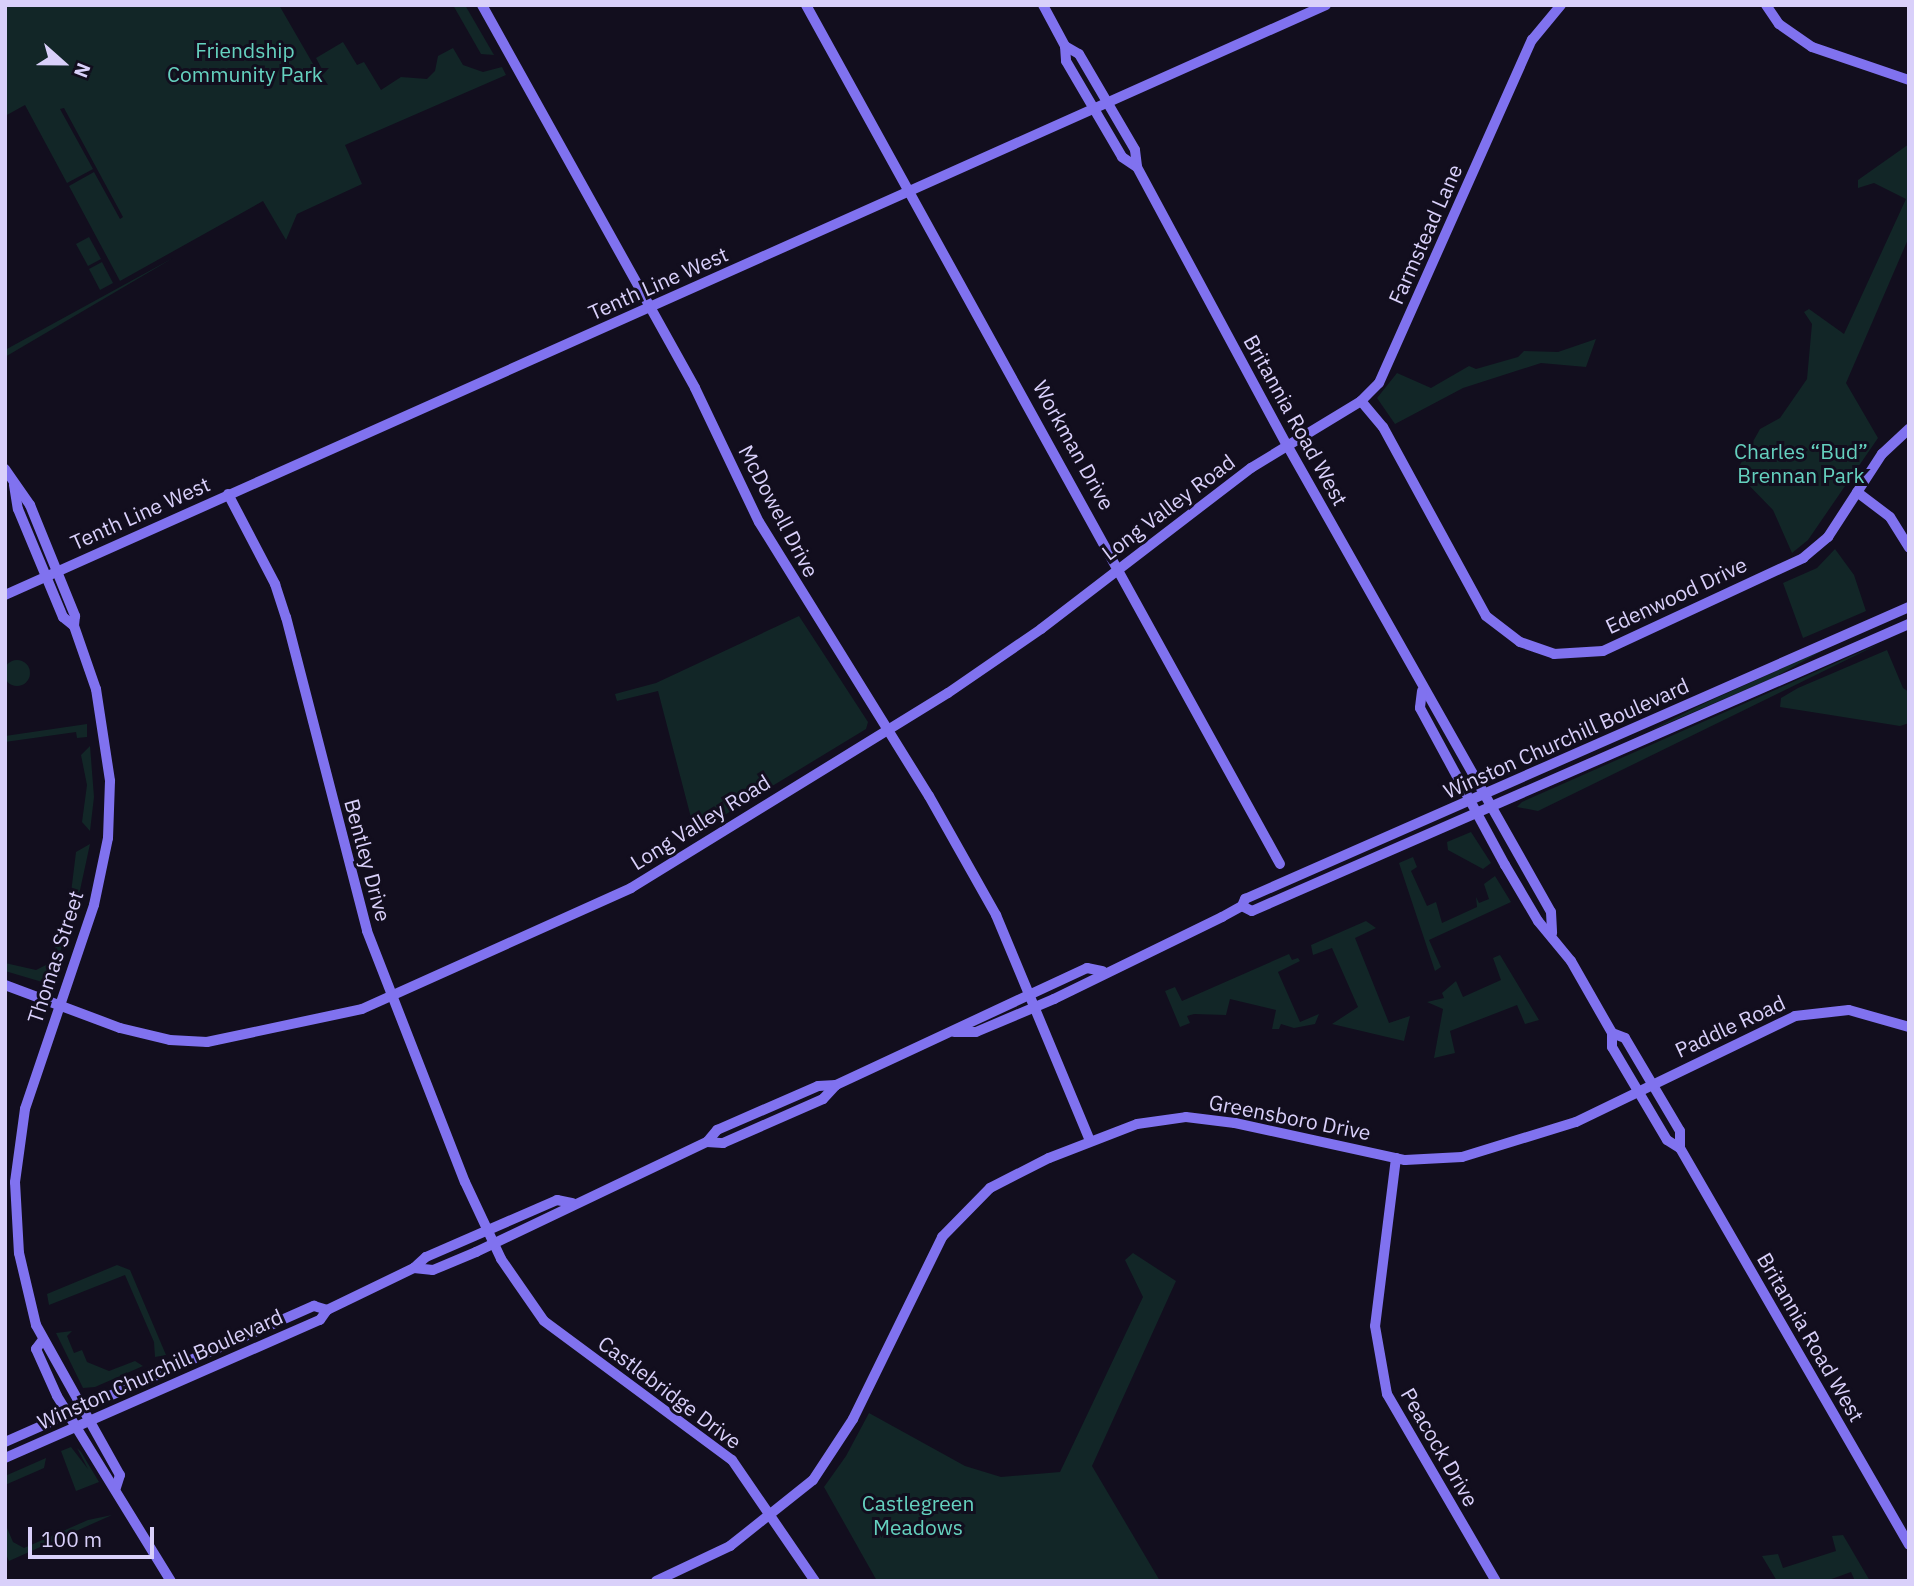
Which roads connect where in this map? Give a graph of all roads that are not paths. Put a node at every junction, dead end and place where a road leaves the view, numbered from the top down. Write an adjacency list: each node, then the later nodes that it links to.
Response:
1 (482, 5): 13 (street, McDowell Drive)
2 (806, 5): 12 (street, Workman Drive)
3 (1043, 5): 7 (street, Britannia Road West)
4 (1326, 5): 9 (street, Tenth Line West)
5 (1561, 5): 14 (street, Farmstead Lane)
6 (1766, 5): 8 (street)
7 (1065, 46): 9 (street, Britannia Road West); 10 (street, Britannia Road West)
8 (1909, 80)
9 (1109, 103): 10 (street, Tenth Line West); 11 (street, Britannia Road West)
10 (1094, 110): 11 (street, Britannia Road West); 12 (street, Tenth Line West)
11 (1137, 167): 16 (street, Britannia Road West)
12 (913, 193): 13 (street, Tenth Line West); 22 (street, Workman Drive)
13 (648, 309): 20 (street, Tenth Line West); 30 (street, McDowell Drive)
14 (1361, 401): 16 (street, Farmstead Lane); 19 (street, Edenwood Drive)
15 (1909, 429): 19 (street, Edenwood Drive)
16 (1287, 445): 22 (street, Long Valley Road); 29 (street, Britannia Road West)
17 (5, 469): 18 (street, Thomas Street)
18 (14, 485): 23 (street, Thomas Street); 24 (street, Thomas Street)
19 (1857, 492): 21 (street)
20 (228, 494): 23 (street, Tenth Line West); 41 (street, Bentley Drive)
21 (1909, 548)
22 (1119, 568): 30 (street, Long Valley Road); 35 (street, Workman Drive)
23 (57, 572): 24 (street, Tenth Line West); 28 (street, Thomas Street)
24 (47, 577): 25 (street, Tenth Line West); 28 (street, Thomas Street)
25 (5, 595)
26 (1909, 607): 31 (street, Winston Churchill Boulevard)
27 (1909, 624): 33 (street, Winston Churchill Boulevard)
28 (74, 626): 42 (street, Thomas Street)
29 (1422, 691): 31 (street, Britannia Road West); 32 (street, Britannia Road West)
30 (888, 729): 40 (street, McDowell Drive); 41 (street, Long Valley Road)
31 (1485, 795): 32 (street, Winston Churchill Boulevard); 33 (street, Britannia Road West)
32 (1470, 801): 34 (street, Britannia Road West); 36 (street, Winston Churchill Boulevard)
33 (1492, 808): 34 (street, Winston Churchill Boulevard); 37 (street, Britannia Road West)
34 (1477, 814): 36 (street, Winston Churchill Boulevard); 37 (street, Britannia Road West)
35 (1280, 864)
36 (1242, 906): 38 (street, Winston Churchill Boulevard)
37 (1552, 933): 46 (street, Britannia Road West)
38 (1102, 971): 40 (street, Winston Churchill Boulevard); 43 (street, Winston Churchill Boulevard)
39 (5, 985): 42 (street, Long Valley Road)
40 (1031, 993): 43 (street, McDowell Drive); 45 (street, Winston Churchill Boulevard)
41 (392, 996): 42 (street, Long Valley Road); 53 (street, Bentley Drive)
42 (60, 1005): 57 (street, Thomas Street)
43 (1036, 1006): 45 (street, Winston Churchill Boulevard); 49 (street, McDowell Drive)
44 (1909, 1027): 47 (street, Paddle Road)
45 (954, 1032): 52 (street, Winston Churchill Boulevard)
46 (1612, 1033): 47 (street, Britannia Road West); 48 (street, Britannia Road West)
47 (1651, 1084): 48 (street, Greensboro Drive); 50 (street, Britannia Road West)
48 (1638, 1091): 50 (street, Britannia Road West); 51 (street, Greensboro Drive)
49 (1090, 1141): 51 (street, Greensboro Drive); 65 (street, Greensboro Drive)
50 (1680, 1148): 66 (street, Britannia Road West)
51 (1396, 1158): 70 (street, Peacock Drive)
52 (573, 1203): 53 (street, Winston Churchill Boulevard); 54 (street, Winston Churchill Boulevard)
53 (487, 1230): 54 (street, Castlebridge Drive); 55 (street, Winston Churchill Boulevard)
54 (494, 1244): 55 (street, Winston Churchill Boulevard); 65 (street, Castlebridge Drive)
55 (414, 1268): 56 (street, Winston Churchill Boulevard)
56 (327, 1310): 58 (street, Winston Churchill Boulevard); 60 (street, Winston Churchill Boulevard)
57 (42, 1340): 58 (street, Thomas Street); 59 (street, Thomas Street)
58 (81, 1409): 59 (street, Winston Churchill Boulevard); 60 (street, Thomas Street)
59 (67, 1415): 61 (street, Thomas Street); 62 (street, Winston Churchill Boulevard)
60 (88, 1422): 61 (street, Winston Churchill Boulevard); 64 (street, Thomas Street)
61 (75, 1428): 63 (street, Winston Churchill Boulevard); 64 (street, Thomas Street)
62 (5, 1442)
63 (5, 1458)
64 (116, 1487): 67 (street, Thomas Street)
65 (772, 1515): 68 (street, Greensboro Drive); 69 (street, Castlebridge Drive)
66 (1909, 1545)
67 (171, 1581)
68 (656, 1581)
69 (815, 1581)
70 (1496, 1581)

